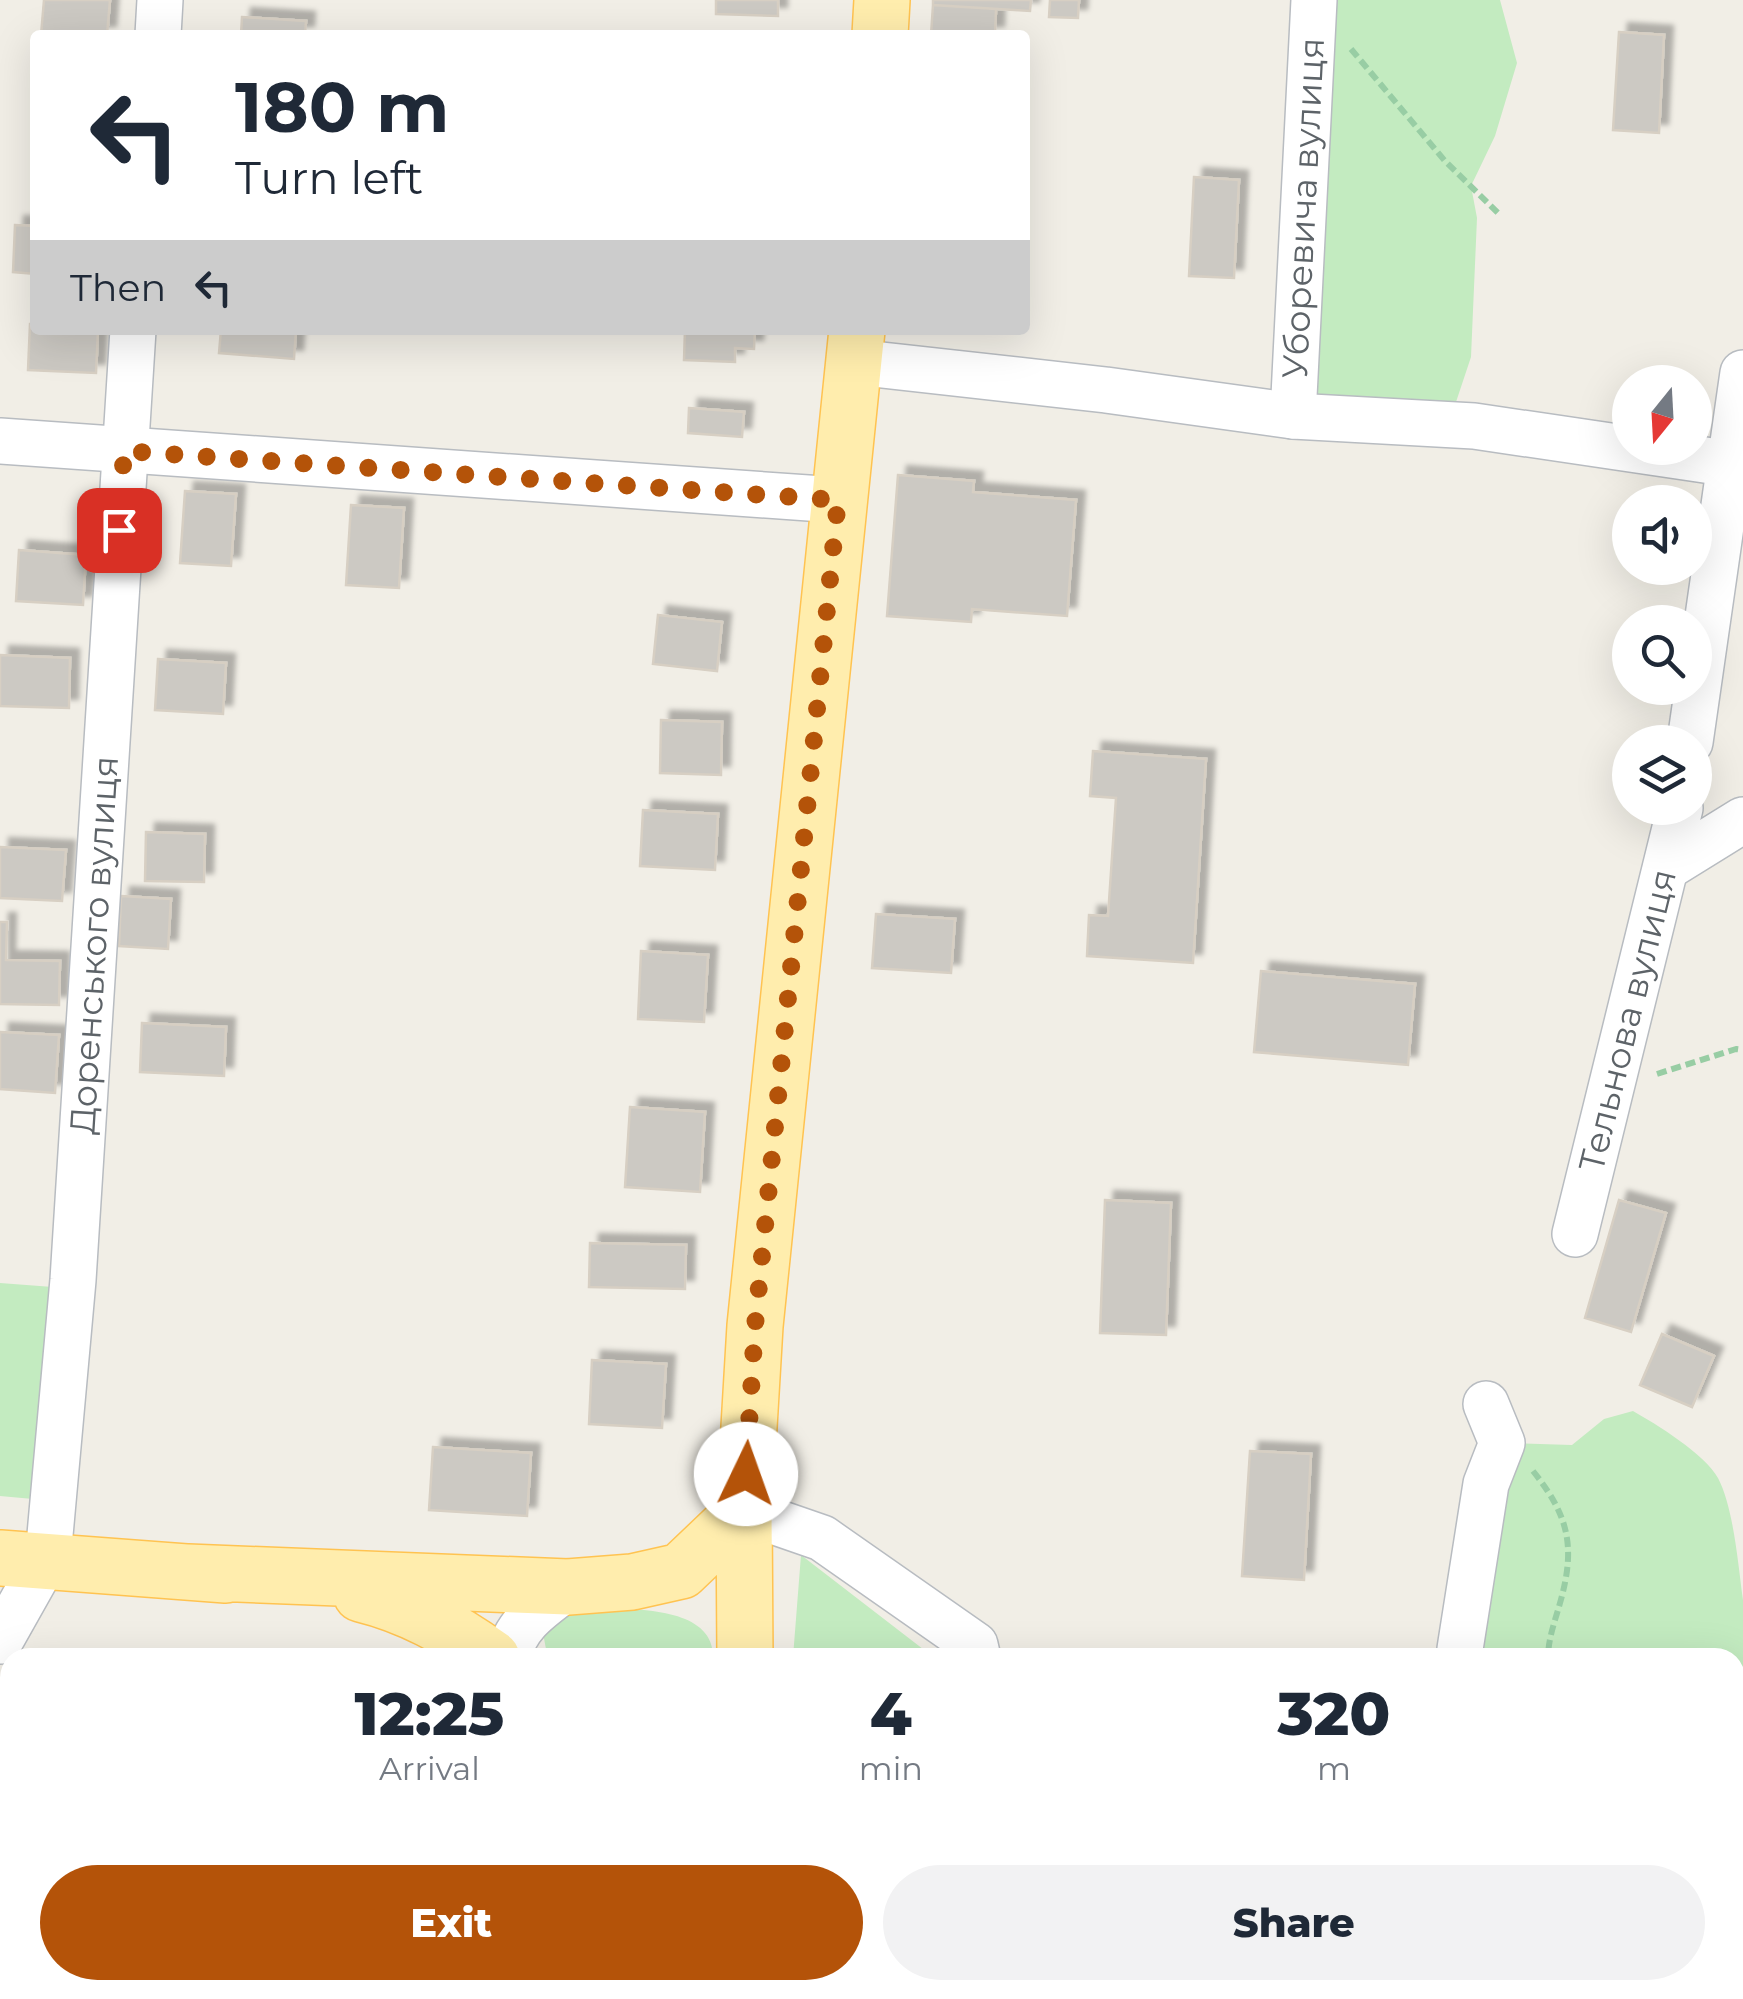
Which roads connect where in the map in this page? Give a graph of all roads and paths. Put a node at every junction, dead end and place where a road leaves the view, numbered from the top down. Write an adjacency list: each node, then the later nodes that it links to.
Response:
1 (160, 0): 4 (street)
2 (882, 0): 5 (main road)
3 (1314, 0): 6 (path); 10 (street, Уборевича вулиця)
4 (158, 30)
5 (880, 30)
6 (1499, 214)
7 (134, 335): 12 (street, Доренського вулиця)
8 (856, 346): 10 (street); 14 (main road)
9 (1743, 372): 13 (street)
10 (1293, 416): 13 (street)
11 (0, 441): 12 (street)
12 (124, 451): 14 (street); 24 (street, Доренського вулиця)
13 (1732, 464): 15 (street)
14 (838, 500): 23 (main road)
15 (1693, 725)
16 (1743, 820): 18 (street)
17 (1676, 825): 18 (street, Тельнова вулиця)
18 (1667, 867): 20 (street, Тельнова вулиця)
19 (1743, 1050): 20 (path)
20 (1608, 1090): 21 (street, Тельнова вулиця)
21 (1575, 1234)
22 (1486, 1404): 32 (street); 33 (path)
23 (744, 1510): 26 (main road); 30 (main road); 31 (street)
24 (22, 1560): 25 (main road); 27 (street)
25 (188, 1572): 26 (main road); 28 (main road)
26 (568, 1587): 29 (street)
27 (0, 1641)
28 (478, 1648)
29 (510, 1648)
30 (745, 1648)
31 (976, 1648)
32 (1460, 1648)
33 (1548, 1648)

